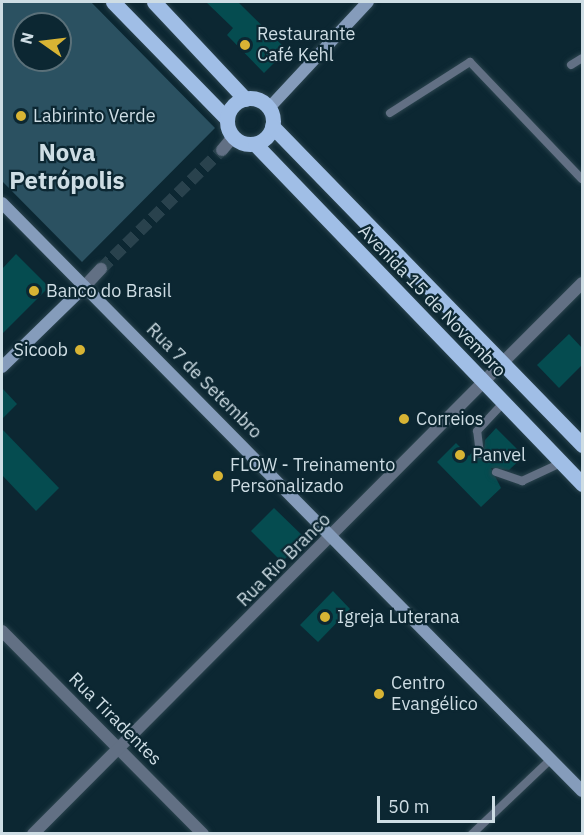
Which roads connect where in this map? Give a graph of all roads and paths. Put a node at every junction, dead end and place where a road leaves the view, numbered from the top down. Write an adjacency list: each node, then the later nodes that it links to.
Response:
1 (113, 2): 9 (main road)
2 (154, 2): 6 (main road)
3 (369, 3): 7 (street)
4 (582, 58): 5 (lane)
5 (571, 65)
6 (245, 99): 7 (main road); 9 (main road)
7 (269, 108): 10 (main road)
8 (390, 113): 14 (lane)
9 (227, 119): 11 (main road)
10 (272, 126): 12 (main road); 19 (main road, Avenida 15 de Novembro)
11 (233, 137): 12 (main road); 13 (street)
12 (255, 144): 21 (main road, Avenida 15 de Novembro)
13 (222, 150)
14 (582, 179)
15 (2, 203): 18 (street, Rua 7 de Setembro)
16 (101, 269): 18 (street)
17 (582, 283): 19 (street, Rua Rio Branco)
18 (84, 287): 20 (street); 28 (street, Rua 7 de Setembro)
19 (503, 360): 21 (street, Rua Rio Branco); 23 (main road, Avenida 15 de Novembro)
20 (2, 367)
21 (482, 382): 22 (main road, Avenida 15 de Novembro); 28 (street, Rua Rio Branco)
22 (503, 403): 24 (lane); 25 (main road, Avenida 15 de Novembro)
23 (582, 445)
24 (480, 454)
25 (561, 462): 26 (lane); 27 (main road, Avenida 15 de Novembro)
26 (496, 472)
27 (582, 484)
28 (334, 536): 30 (street, Rua Rio Branco); 31 (street, Rua 7 de Setembro)
29 (2, 631): 30 (street, Rua Tiradentes)
30 (119, 748): 33 (street, Rua Rio Branco); 34 (street, Rua Tiradentes)
31 (550, 760): 32 (street, Rua 7 de Setembro); 35 (lane)
32 (582, 791)
33 (33, 834)
34 (203, 834)
35 (472, 834)

